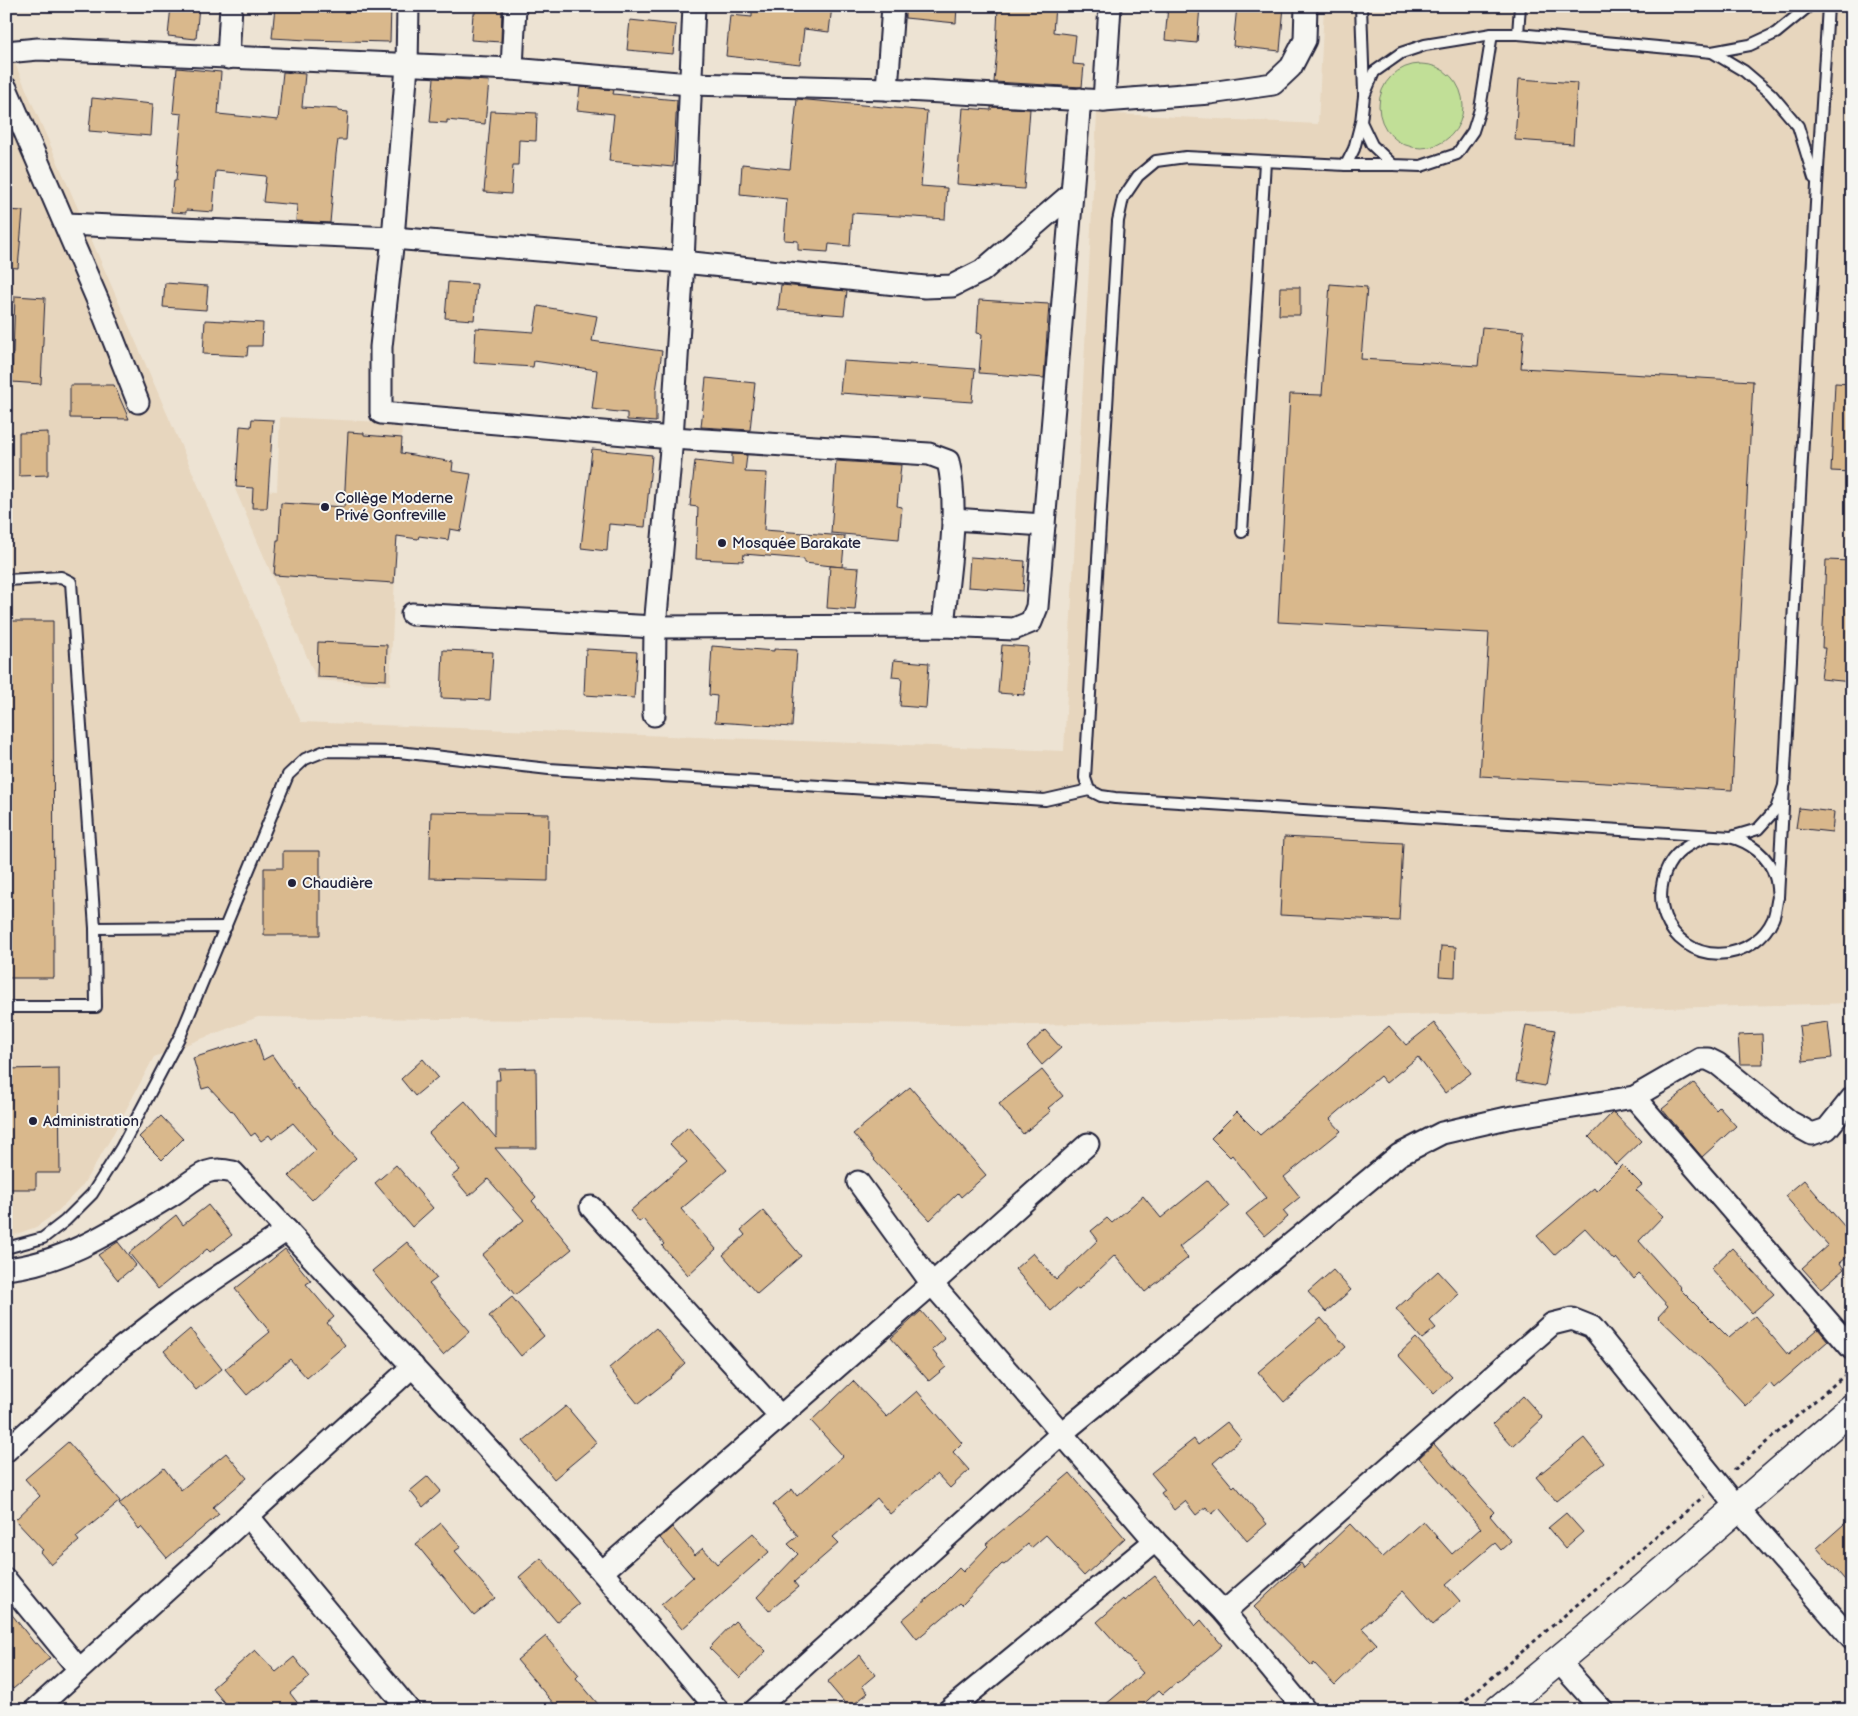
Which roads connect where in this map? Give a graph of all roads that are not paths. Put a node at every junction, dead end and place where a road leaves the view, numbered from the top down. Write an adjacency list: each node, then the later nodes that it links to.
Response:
1 (231, 6): 16 (street)
2 (408, 6): 17 (street)
3 (515, 6): 18 (street)
4 (694, 6): 19 (street)
5 (893, 6): 21 (street)
6 (1110, 6): 24 (street)
7 (1306, 6): 24 (street)
8 (1361, 6): 22 (lane)
9 (1520, 6): 13 (lane)
10 (1809, 6): 15 (lane)
11 (1828, 6): 29 (lane)
12 (1492, 34): 13 (lane); 22 (lane); 28 (lane)
13 (1518, 34): 15 (lane)
14 (6, 52): 16 (street)
15 (1712, 52): 29 (lane)
16 (228, 58): 17 (street)
17 (407, 66): 18 (street); 32 (street)
18 (512, 69): 19 (street)
19 (690, 84): 21 (street); 33 (street)
20 (6, 88): 31 (street)
21 (887, 89): 23 (street)
22 (1364, 96): 25 (lane)
23 (1080, 99): 24 (street); 30 (street)
24 (1104, 101)
25 (1361, 122): 27 (lane); 28 (lane)
26 (1265, 162): 27 (lane); 38 (lane); 45 (lane)
27 (1346, 165): 28 (lane)
28 (1393, 165)
29 (1817, 184): 44 (lane)
30 (1072, 194): 33 (street); 37 (street)
31 (66, 224): 32 (street); 34 (street)
32 (392, 238): 33 (street); 35 (street)
33 (682, 262): 35 (street)
34 (138, 402)
35 (672, 438): 36 (street); 42 (street)
36 (953, 519): 37 (street); 41 (street)
37 (1044, 525): 41 (street)
38 (1242, 532)
39 (6, 580): 49 (lane)
40 (412, 614): 42 (street)
41 (943, 626): 42 (street)
42 (654, 627): 43 (street)
43 (654, 715)
44 (1785, 783): 46 (lane); 47 (lane)
45 (1089, 790): 46 (lane); 48 (lane)
46 (1731, 837): 47 (lane); 47 (lane)
47 (1778, 897)
48 (226, 927): 49 (lane); 57 (lane)
49 (95, 928): 50 (lane)
50 (6, 1008)
51 (1634, 1097): 52 (street); 60 (street); 64 (street)
52 (1852, 1098)
53 (1088, 1144): 59 (street)
54 (858, 1182): 59 (street)
55 (590, 1208): 63 (street)
56 (287, 1230): 58 (street); 61 (street); 65 (street)
57 (6, 1248)
58 (6, 1269)
59 (932, 1284): 63 (street); 64 (street)
60 (1852, 1349)
61 (413, 1366): 67 (street); 69 (street)
62 (1852, 1408): 66 (street)
63 (780, 1416): 69 (street)
64 (1061, 1434): 68 (street); 78 (street)
65 (6, 1451)
66 (1738, 1508): 71 (street); 72 (street); 73 (street)
67 (248, 1516): 74 (street); 75 (street)
68 (1155, 1541): 71 (street); 79 (street)
69 (602, 1572): 77 (street)
70 (6, 1580): 74 (street)
71 (1224, 1612): 80 (street)
72 (1852, 1639)
73 (1558, 1661): 81 (street); 82 (street)
74 (80, 1669): 76 (street)
75 (402, 1707)
76 (35, 1710)
77 (718, 1710)
78 (755, 1710)
79 (950, 1710)
80 (1305, 1710)
81 (1498, 1710)
82 (1602, 1710)

